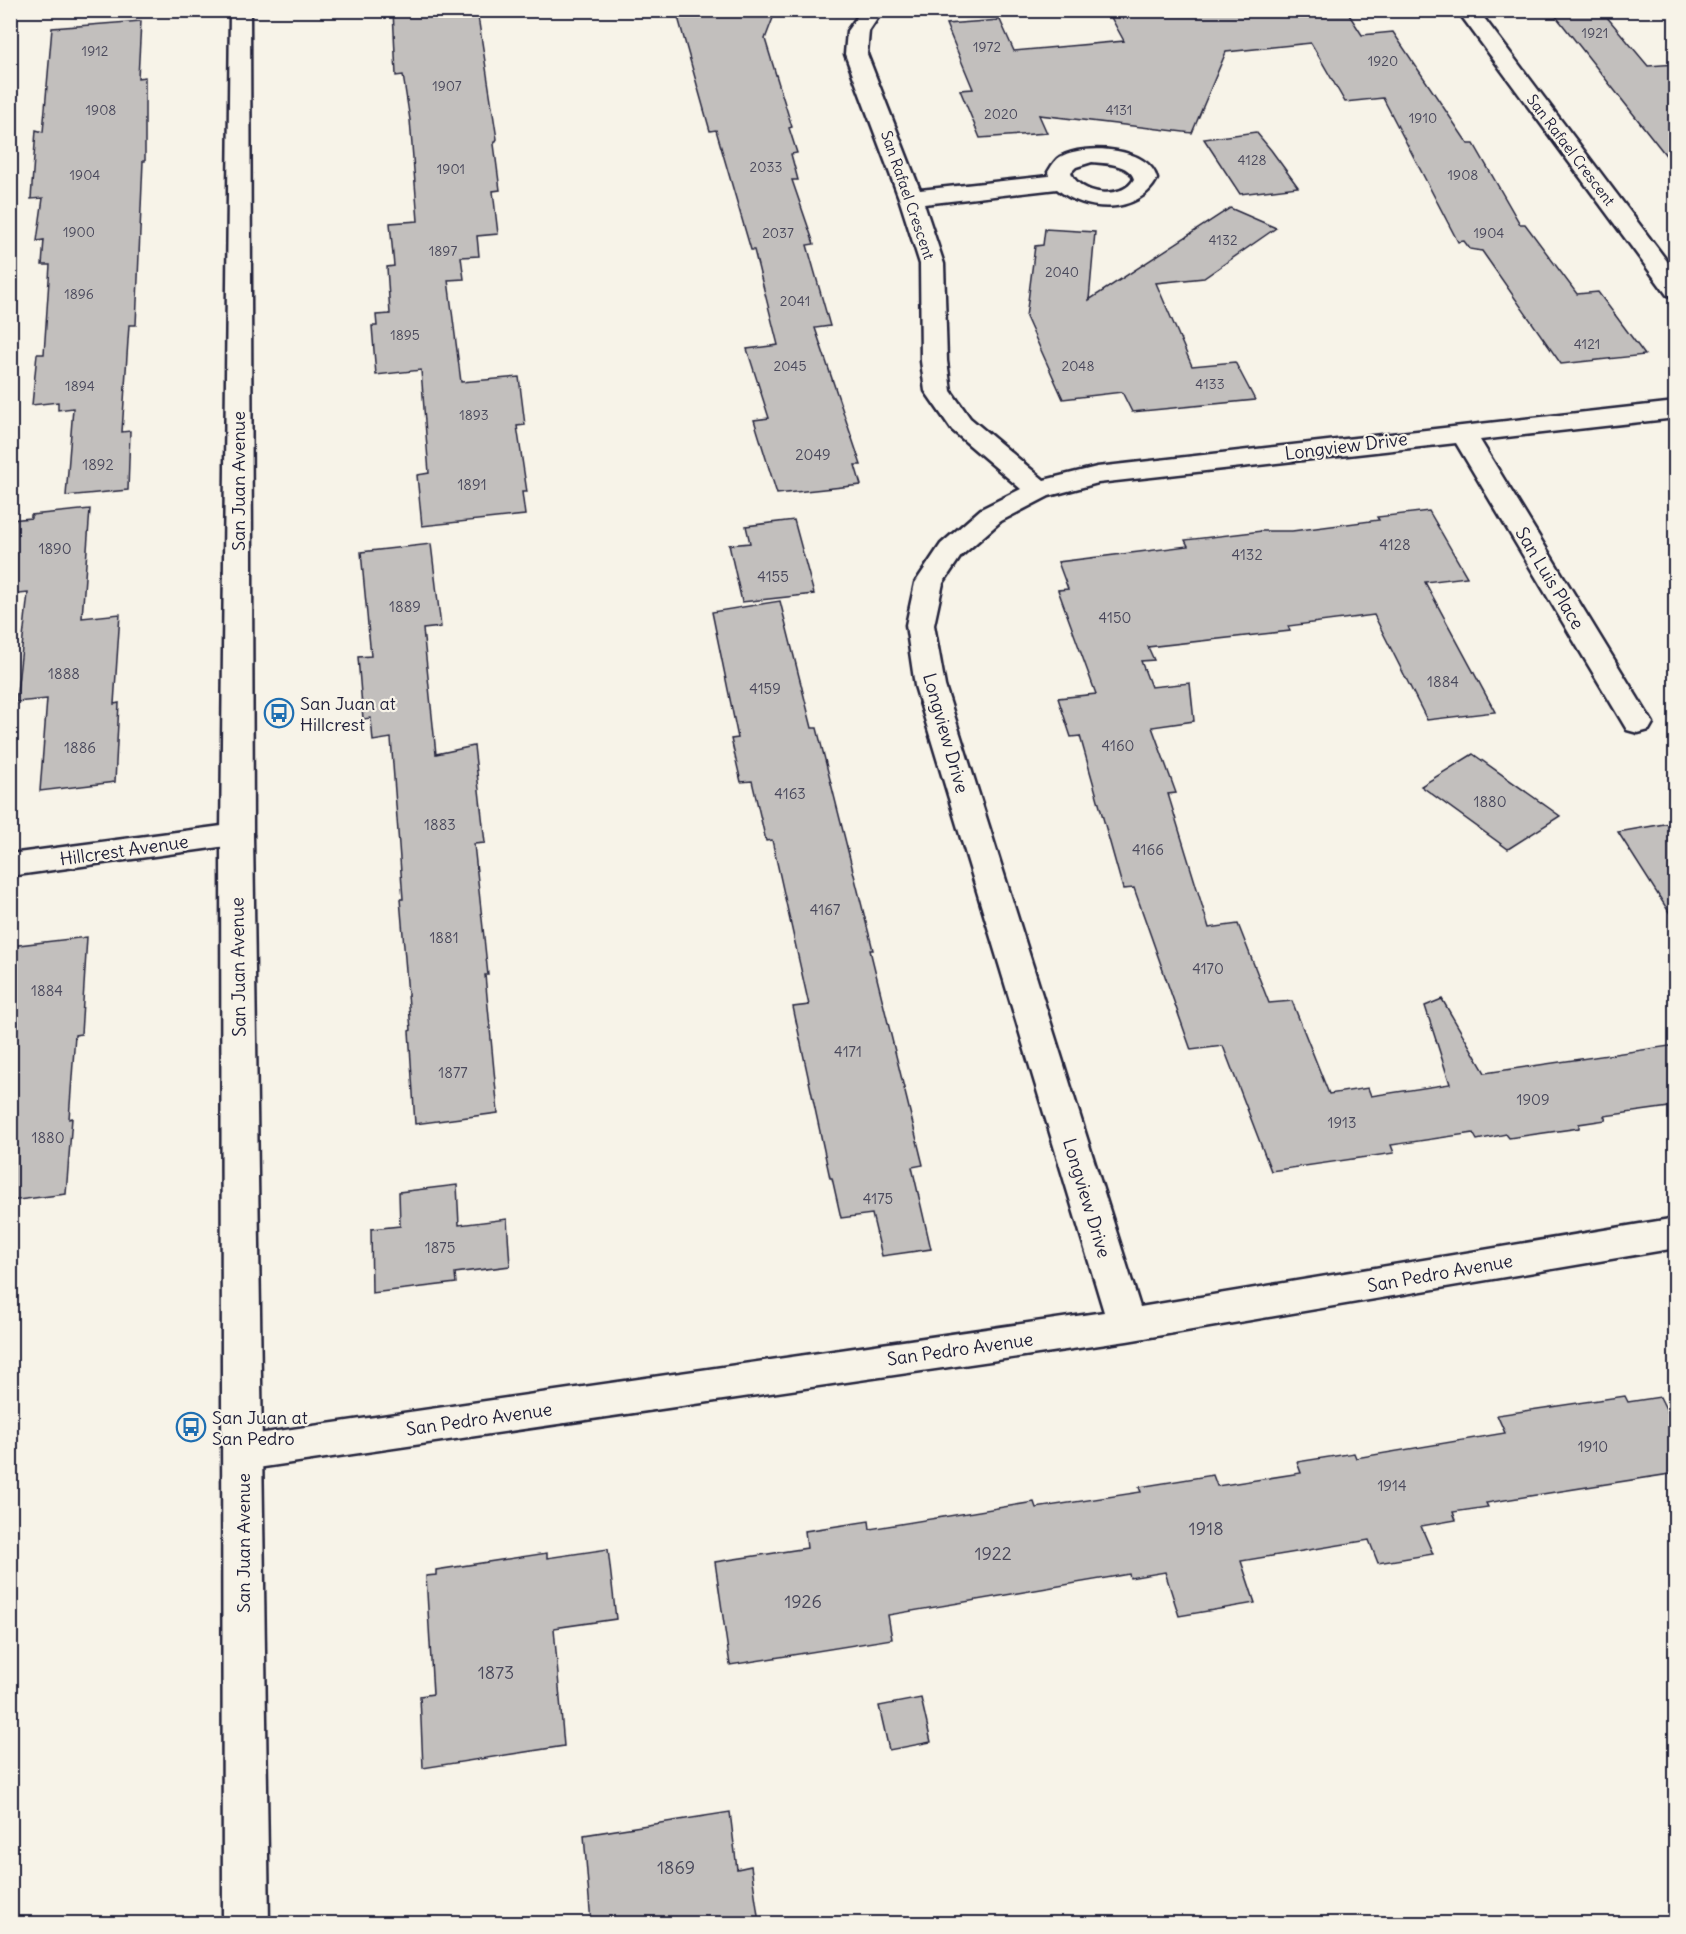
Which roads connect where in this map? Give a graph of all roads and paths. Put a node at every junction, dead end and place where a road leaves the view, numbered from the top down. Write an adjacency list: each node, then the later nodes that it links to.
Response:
1 (240, 10): 11 (street, San Juan Avenue)
2 (873, 10): 5 (street, San Rafael Crescent)
3 (1467, 10): 6 (street, San Rafael Crescent)
4 (1060, 182): 5 (street)
5 (912, 198): 9 (street, San Rafael Crescent)
6 (1676, 290)
7 (1676, 410): 8 (street, Longview Drive)
8 (1463, 433): 9 (street, Longview Drive); 10 (street, San Luis Place)
9 (1039, 490): 14 (street, Longview Drive)
10 (1638, 723)
11 (237, 835): 12 (street, Hillcrest Avenue); 15 (street, San Juan Avenue)
12 (10, 866)
13 (1676, 1233): 14 (street, San Pedro Avenue)
14 (1126, 1325): 15 (street, San Pedro Avenue)
15 (243, 1453): 16 (street, San Juan Avenue)
16 (246, 1923)

